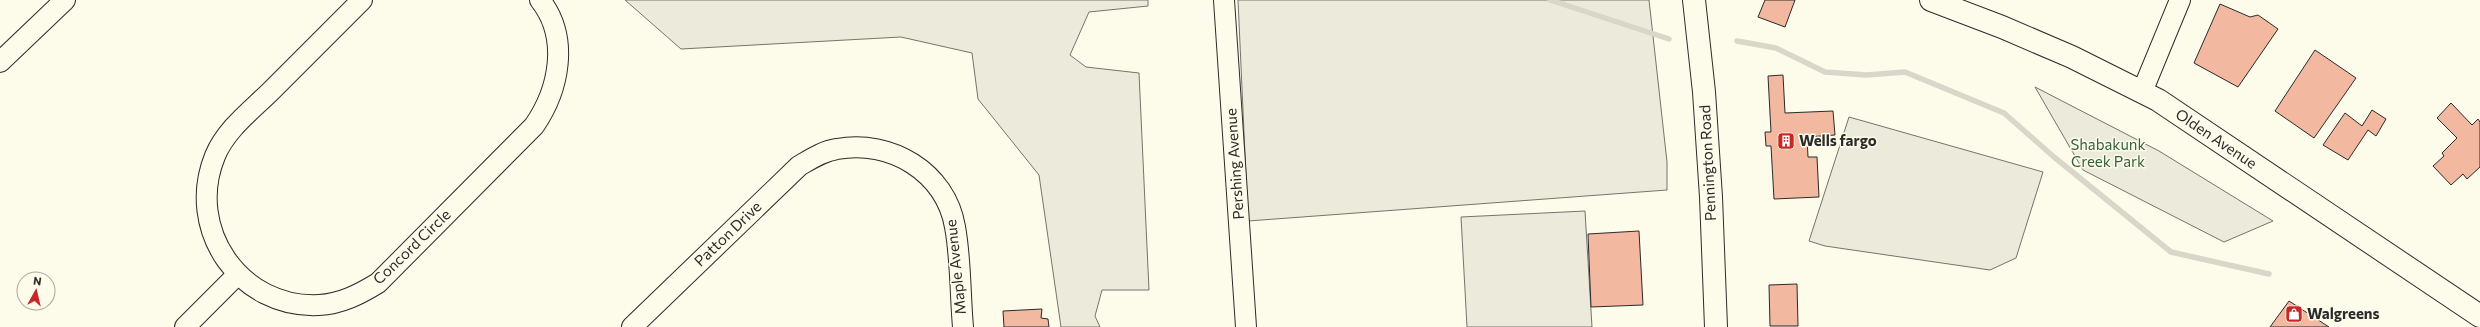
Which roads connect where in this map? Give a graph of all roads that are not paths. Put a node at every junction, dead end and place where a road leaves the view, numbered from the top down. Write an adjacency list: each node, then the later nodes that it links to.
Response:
1 (64, 0): 8 (street)
2 (362, 0): 11 (street, Concord Circle)
3 (540, 0): 11 (street, Concord Circle)
4 (1224, 0): 16 (street, Pershing Avenue)
5 (1694, 0): 17 (main road, Pennington Road)
6 (1931, 0): 9 (main road, Olden Avenue)
7 (2180, 0): 9 (street)
8 (0, 62)
9 (2142, 92): 12 (main road, Olden Avenue)
10 (830, 151): 14 (street, Patton Drive); 15 (street, Maple Avenue)
11 (237, 275): 13 (street)
12 (2480, 316)
13 (185, 327)
14 (632, 327)
15 (962, 327)
16 (1246, 327)
17 (1716, 327)

